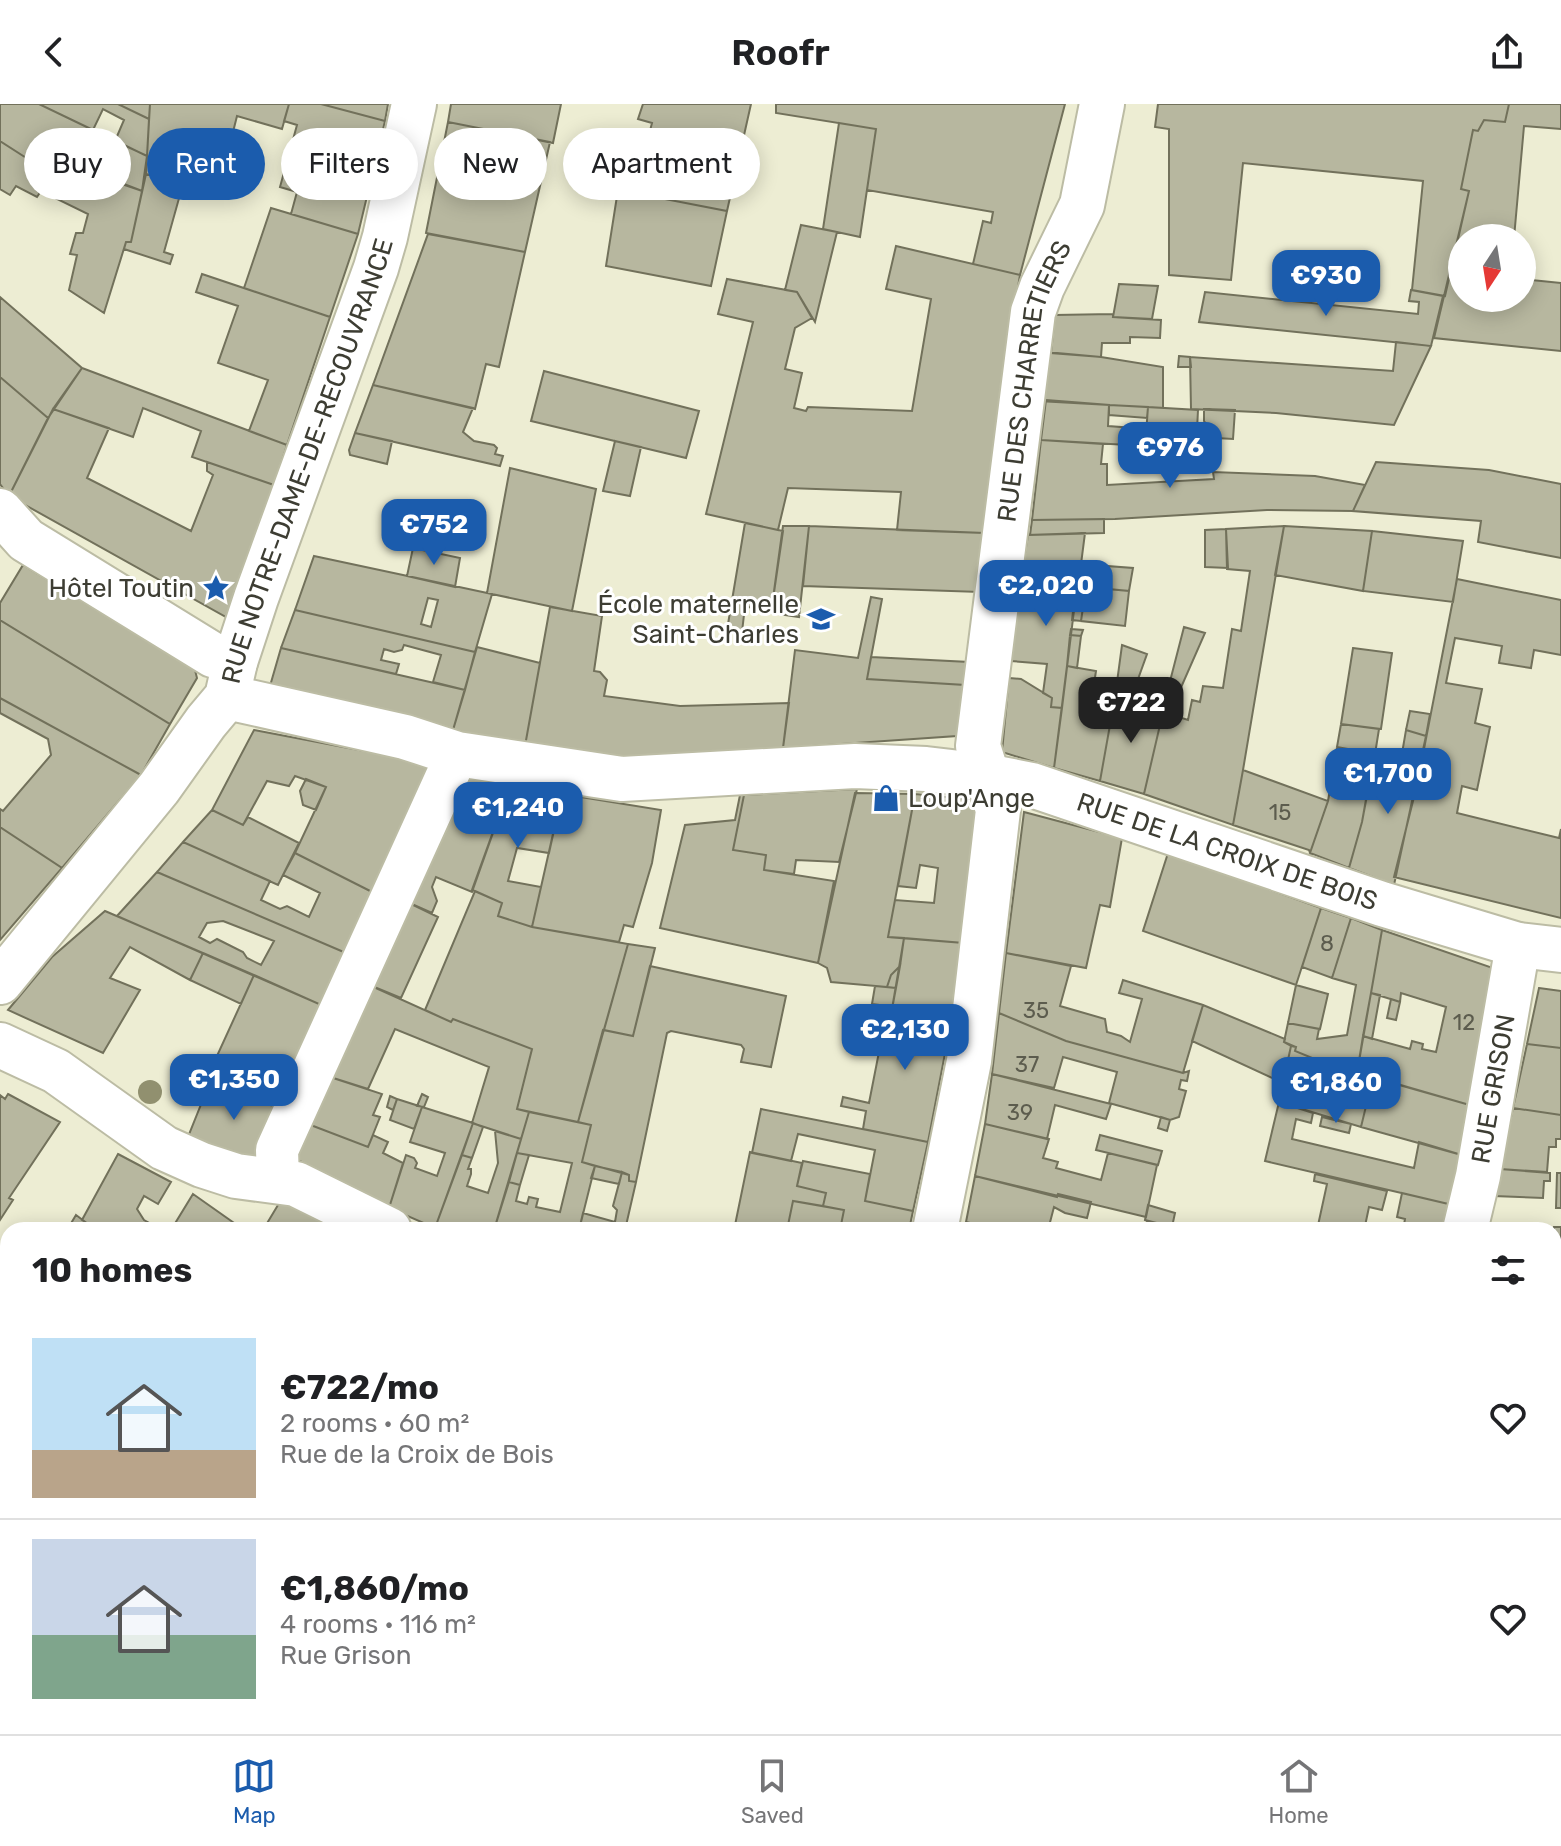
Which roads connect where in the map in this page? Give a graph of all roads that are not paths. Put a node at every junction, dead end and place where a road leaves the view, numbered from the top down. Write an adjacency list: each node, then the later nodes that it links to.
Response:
1 (414, 104): 4 (street, RUE NOTRE-DAME-DE-RECOUVRANCE)
2 (1102, 104): 6 (street, RUE DES CHARRETIERS)
3 (0, 511): 4 (street, RUE DE LA CROIX DE BOIS)
4 (231, 679): 5 (street, RUE DE LA CROIX DE BOIS); 9 (street, RUE NOTRE-DAME-DE-RECOUVRANCE)
5 (457, 754): 6 (street, RUE DE LA CROIX DE BOIS); 11 (street)
6 (986, 776): 7 (street, RUE DE LA CROIX DE BOIS); 13 (street, RUE DES CHARRETIERS)
7 (1518, 945): 8 (street, RUE DE LA CROIX DE BOIS); 14 (street, RUE GRISON)
8 (1561, 950)
9 (0, 982)
10 (0, 1045): 11 (street)
11 (278, 1181): 12 (street)
12 (373, 1222)
13 (937, 1222)
14 (1467, 1222)

